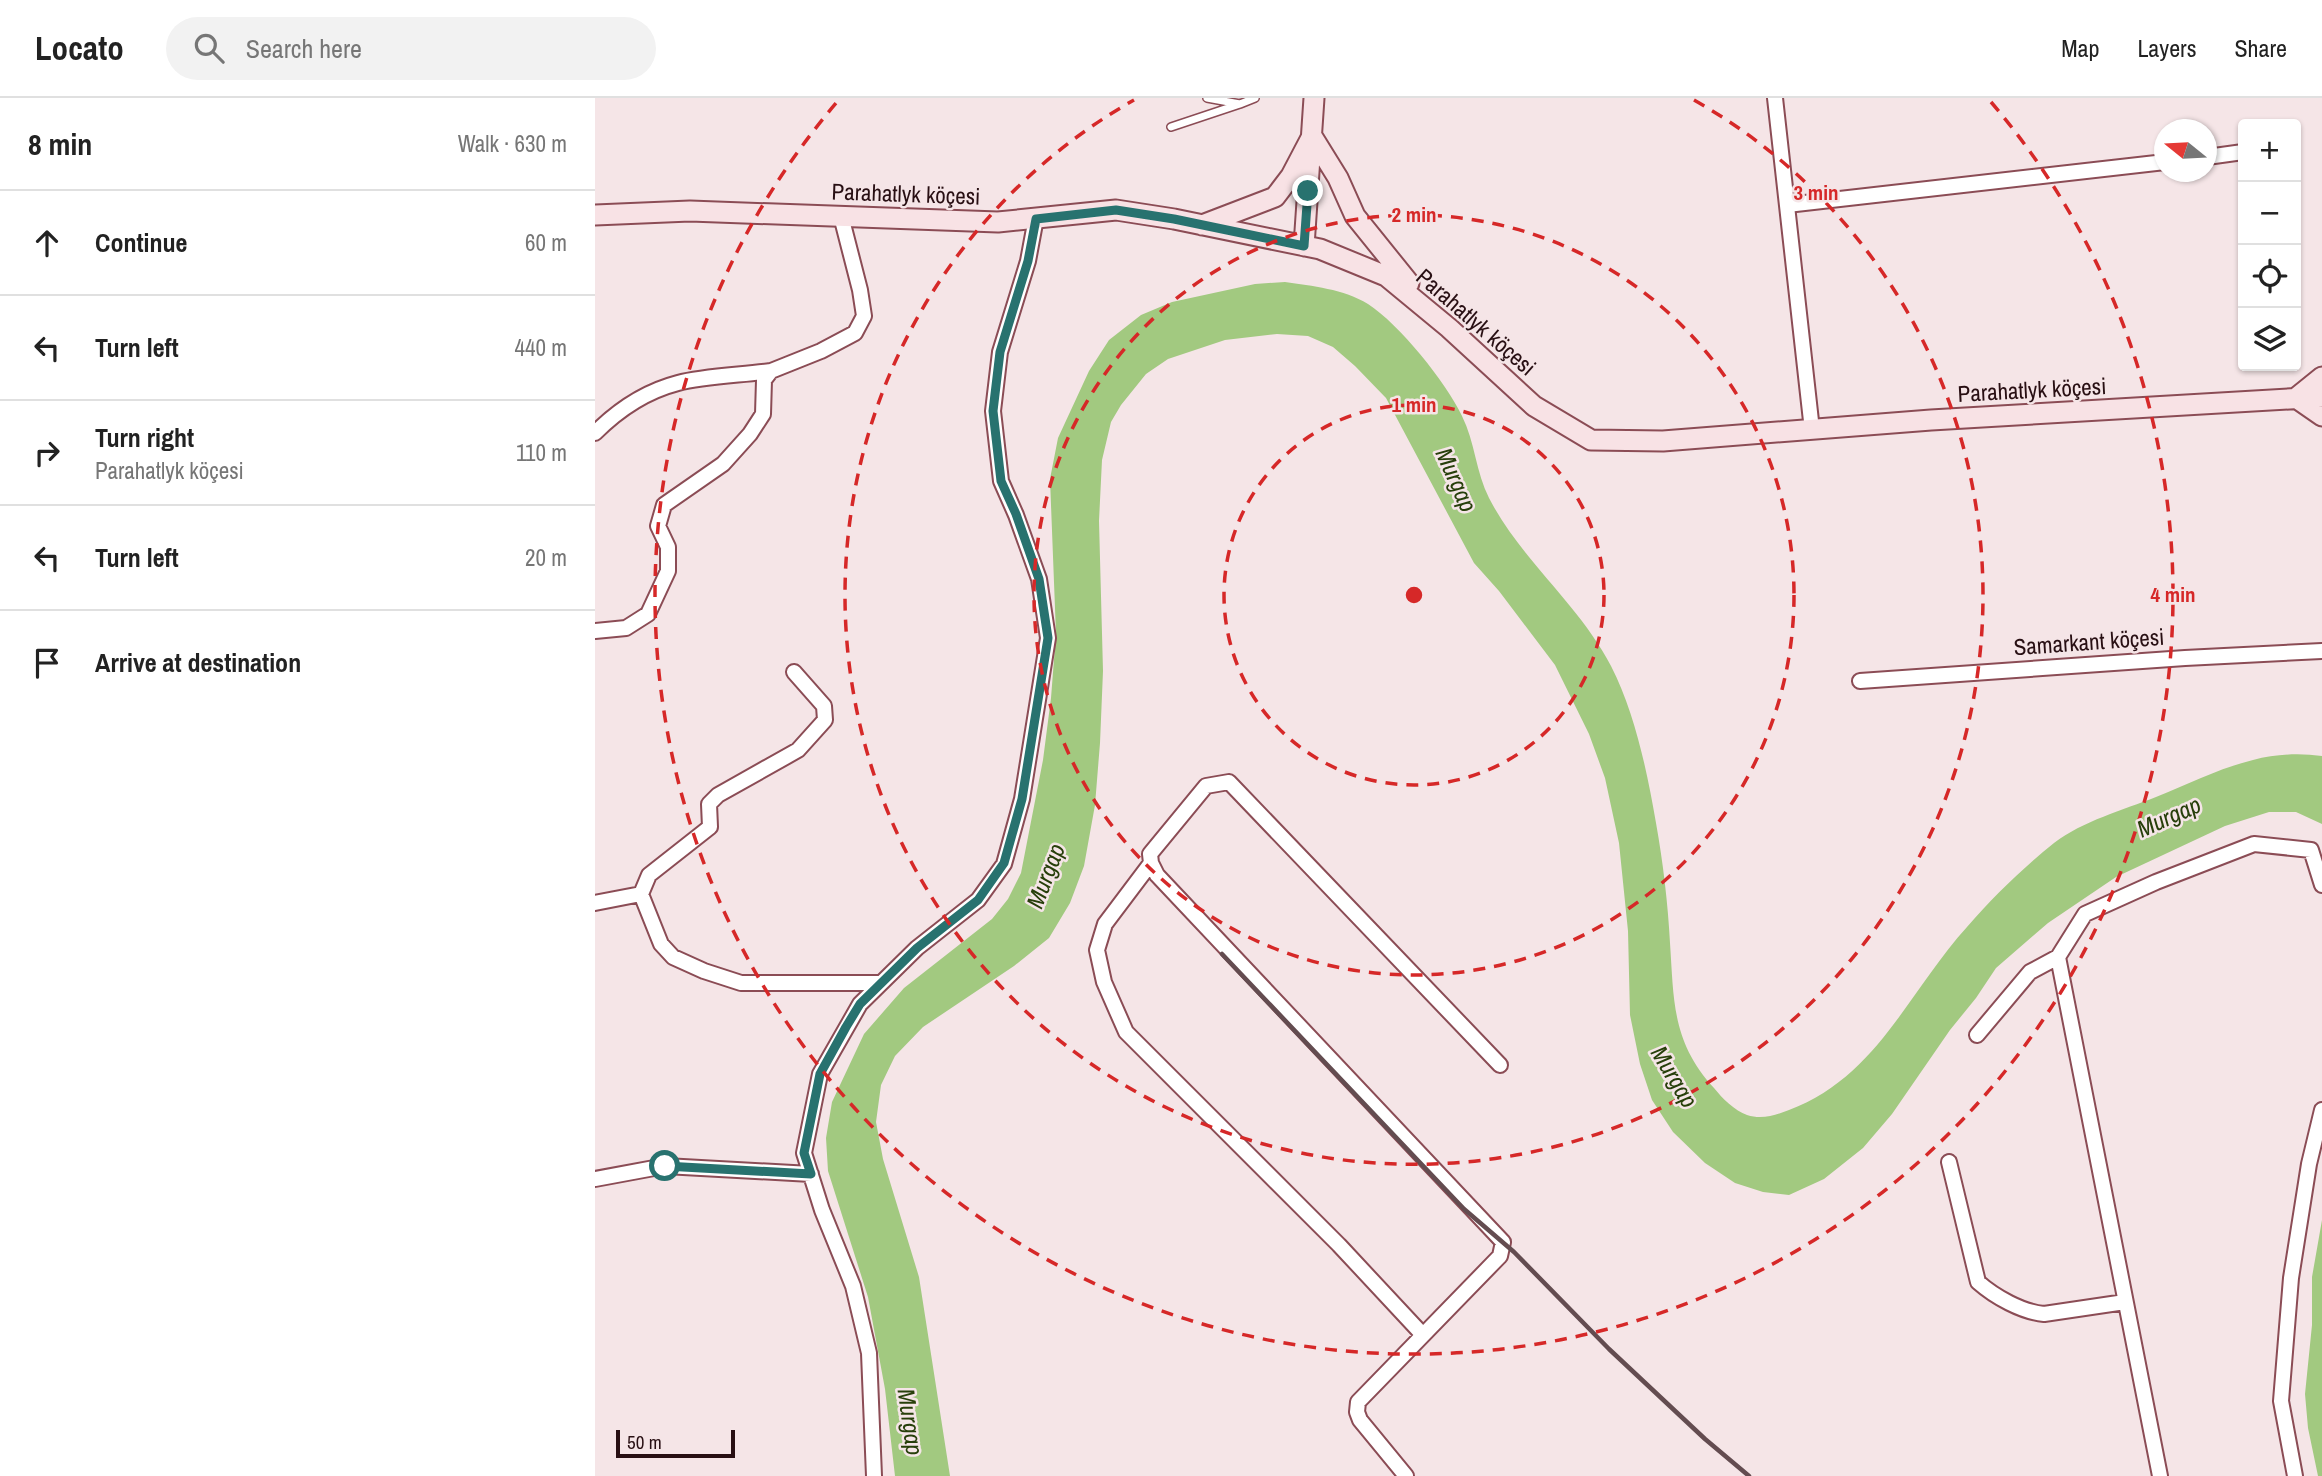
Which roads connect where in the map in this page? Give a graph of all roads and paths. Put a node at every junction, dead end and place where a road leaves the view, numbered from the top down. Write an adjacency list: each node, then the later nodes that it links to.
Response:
1 (1207, 98): 5 (lane)
2 (1255, 98): 5 (lane)
3 (1314, 98): 7 (main road)
4 (1775, 98): 11 (street)
5 (1240, 104): 6 (lane)
6 (1171, 127)
7 (1312, 136): 15 (main road); 16 (main road); 17 (main road)
8 (2238, 153): 9 (street)
9 (2217, 156)
10 (2154, 163): 11 (street)
11 (1787, 205): 23 (street)
12 (595, 215): 13 (main road, Parahatlyk köçesi)
13 (841, 216): 14 (main road, Parahatlyk köçesi); 18 (street)
14 (1036, 219): 15 (main road, Parahatlyk köçesi); 34 (street)
15 (1202, 225): 16 (main road, Parahatlyk köçesi)
16 (1304, 246): 17 (main road, Parahatlyk köçesi)
17 (1441, 322): 23 (main road, Parahatlyk köçesi)
18 (771, 371): 24 (street); 25 (street)
19 (2322, 377): 21 (main road)
20 (2322, 397): 21 (main road, Parahatlyk köçesi)
21 (2297, 398): 22 (main road); 23 (main road, Parahatlyk köçesi)
22 (2322, 416)
23 (1812, 429)
24 (595, 433)
25 (595, 631)
26 (2322, 651): 28 (street, Samarkant köçesi)
27 (794, 672): 31 (street)
28 (1860, 681)
29 (1151, 863): 36 (street); 42 (street); 42 (street)
30 (2322, 885): 33 (street)
31 (641, 894): 32 (street); 34 (street)
32 (595, 903)
33 (2058, 957): 35 (street); 41 (street)
34 (881, 983): 39 (street)
35 (1977, 1035)
36 (1500, 1065)
37 (2322, 1110): 46 (street)
38 (1949, 1162): 41 (street)
39 (811, 1174): 40 (street); 43 (street)
40 (595, 1179)
41 (2125, 1302): 45 (street)
42 (1422, 1334): 44 (street)
43 (874, 1476)
44 (1406, 1476)
45 (2160, 1476)
46 (2295, 1476)

